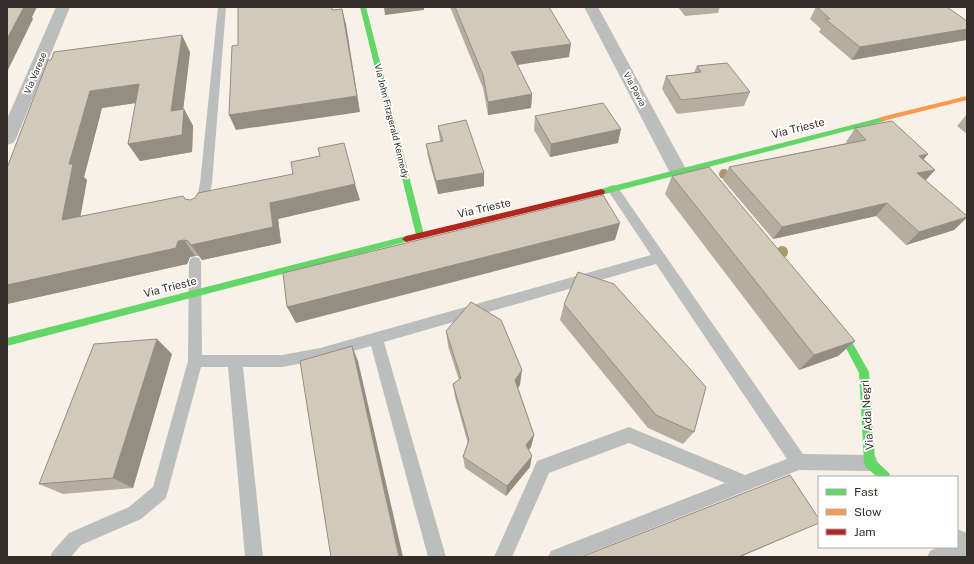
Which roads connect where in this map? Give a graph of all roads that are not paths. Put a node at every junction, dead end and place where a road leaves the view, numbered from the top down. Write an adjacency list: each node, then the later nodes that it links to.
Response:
1 (63, 7): 6 (street, Via Varese)
2 (222, 7): 9 (lane)
3 (363, 7): 10 (street, Via John Fitzgerald Kennedy)
4 (591, 7): 7 (street, Via Pavia)
5 (967, 98): 7 (street, Via Trieste)
6 (7, 139)
7 (678, 171): 8 (street, Via Trieste)
8 (614, 189): 10 (street, Via Trieste); 11 (lane)
9 (200, 211)
10 (420, 235): 13 (street, Via Trieste)
11 (658, 258): 15 (lane); 19 (lane)
12 (195, 262): 13 (lane)
13 (194, 294): 16 (street, Via Trieste); 17 (lane)
14 (823, 315): 20 (street, Via Ada Negri)
15 (376, 338): 18 (lane); 25 (lane)
16 (7, 342)
17 (195, 361): 18 (lane); 23 (lane)
18 (235, 361): 24 (lane)
19 (799, 462): 20 (lane); 22 (lane)
20 (870, 463): 21 (street, Via Ada Negri)
21 (884, 476)
22 (745, 483): 26 (lane); 27 (lane)
23 (59, 557)
24 (254, 557)
25 (438, 557)
26 (503, 557)
27 (557, 557)

